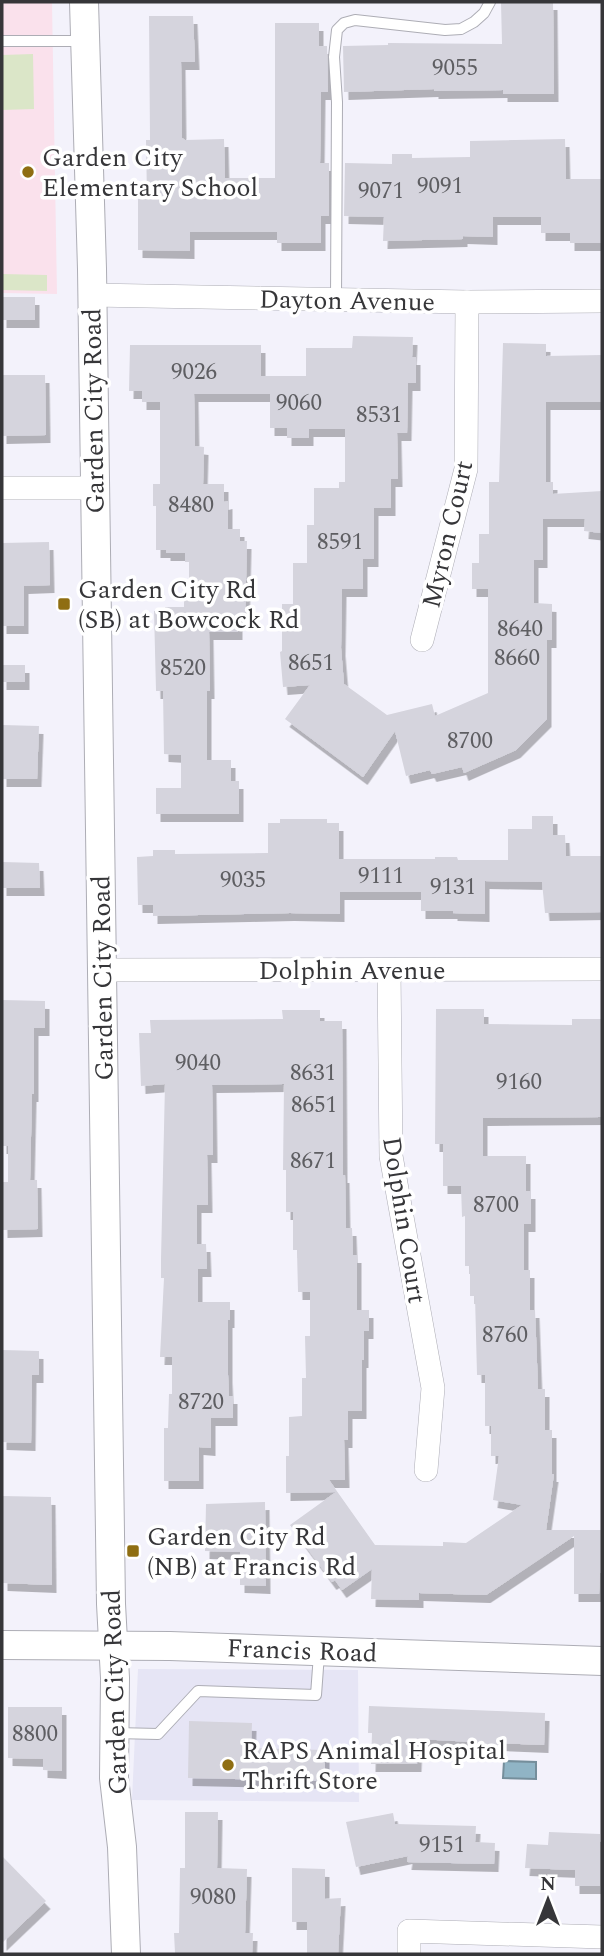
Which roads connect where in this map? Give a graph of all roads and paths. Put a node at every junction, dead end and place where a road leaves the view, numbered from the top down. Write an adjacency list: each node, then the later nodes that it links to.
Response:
1 (84, 2): 4 (street, Garden City Road)
2 (490, 2): 6 (lane)
3 (2, 41): 4 (lane)
4 (85, 41): 5 (street, Garden City Road)
5 (92, 295): 6 (street, Dayton Avenue); 10 (street, Garden City Road)
6 (336, 299): 8 (street, Dayton Avenue)
7 (602, 301): 8 (street, Dayton Avenue)
8 (467, 302): 11 (street, Myron Court)
9 (2, 488): 10 (street)
10 (94, 488): 13 (street, Garden City Road)
11 (422, 640)
12 (602, 969): 14 (street, Dolphin Avenue)
13 (103, 970): 14 (street, Dolphin Avenue); 17 (street, Garden City Road)
14 (389, 970): 15 (street, Dolphin Court)
15 (426, 1470)
16 (2, 1645): 17 (street, Francis Road)
17 (113, 1645): 18 (street, Francis Road); 20 (street, Garden City Road)
18 (320, 1651): 19 (street, Francis Road); 20 (lane)
19 (602, 1661)
20 (114, 1733): 22 (street, Garden City Road)
21 (602, 1937): 23 (street)
22 (126, 1954)
23 (409, 1954)

